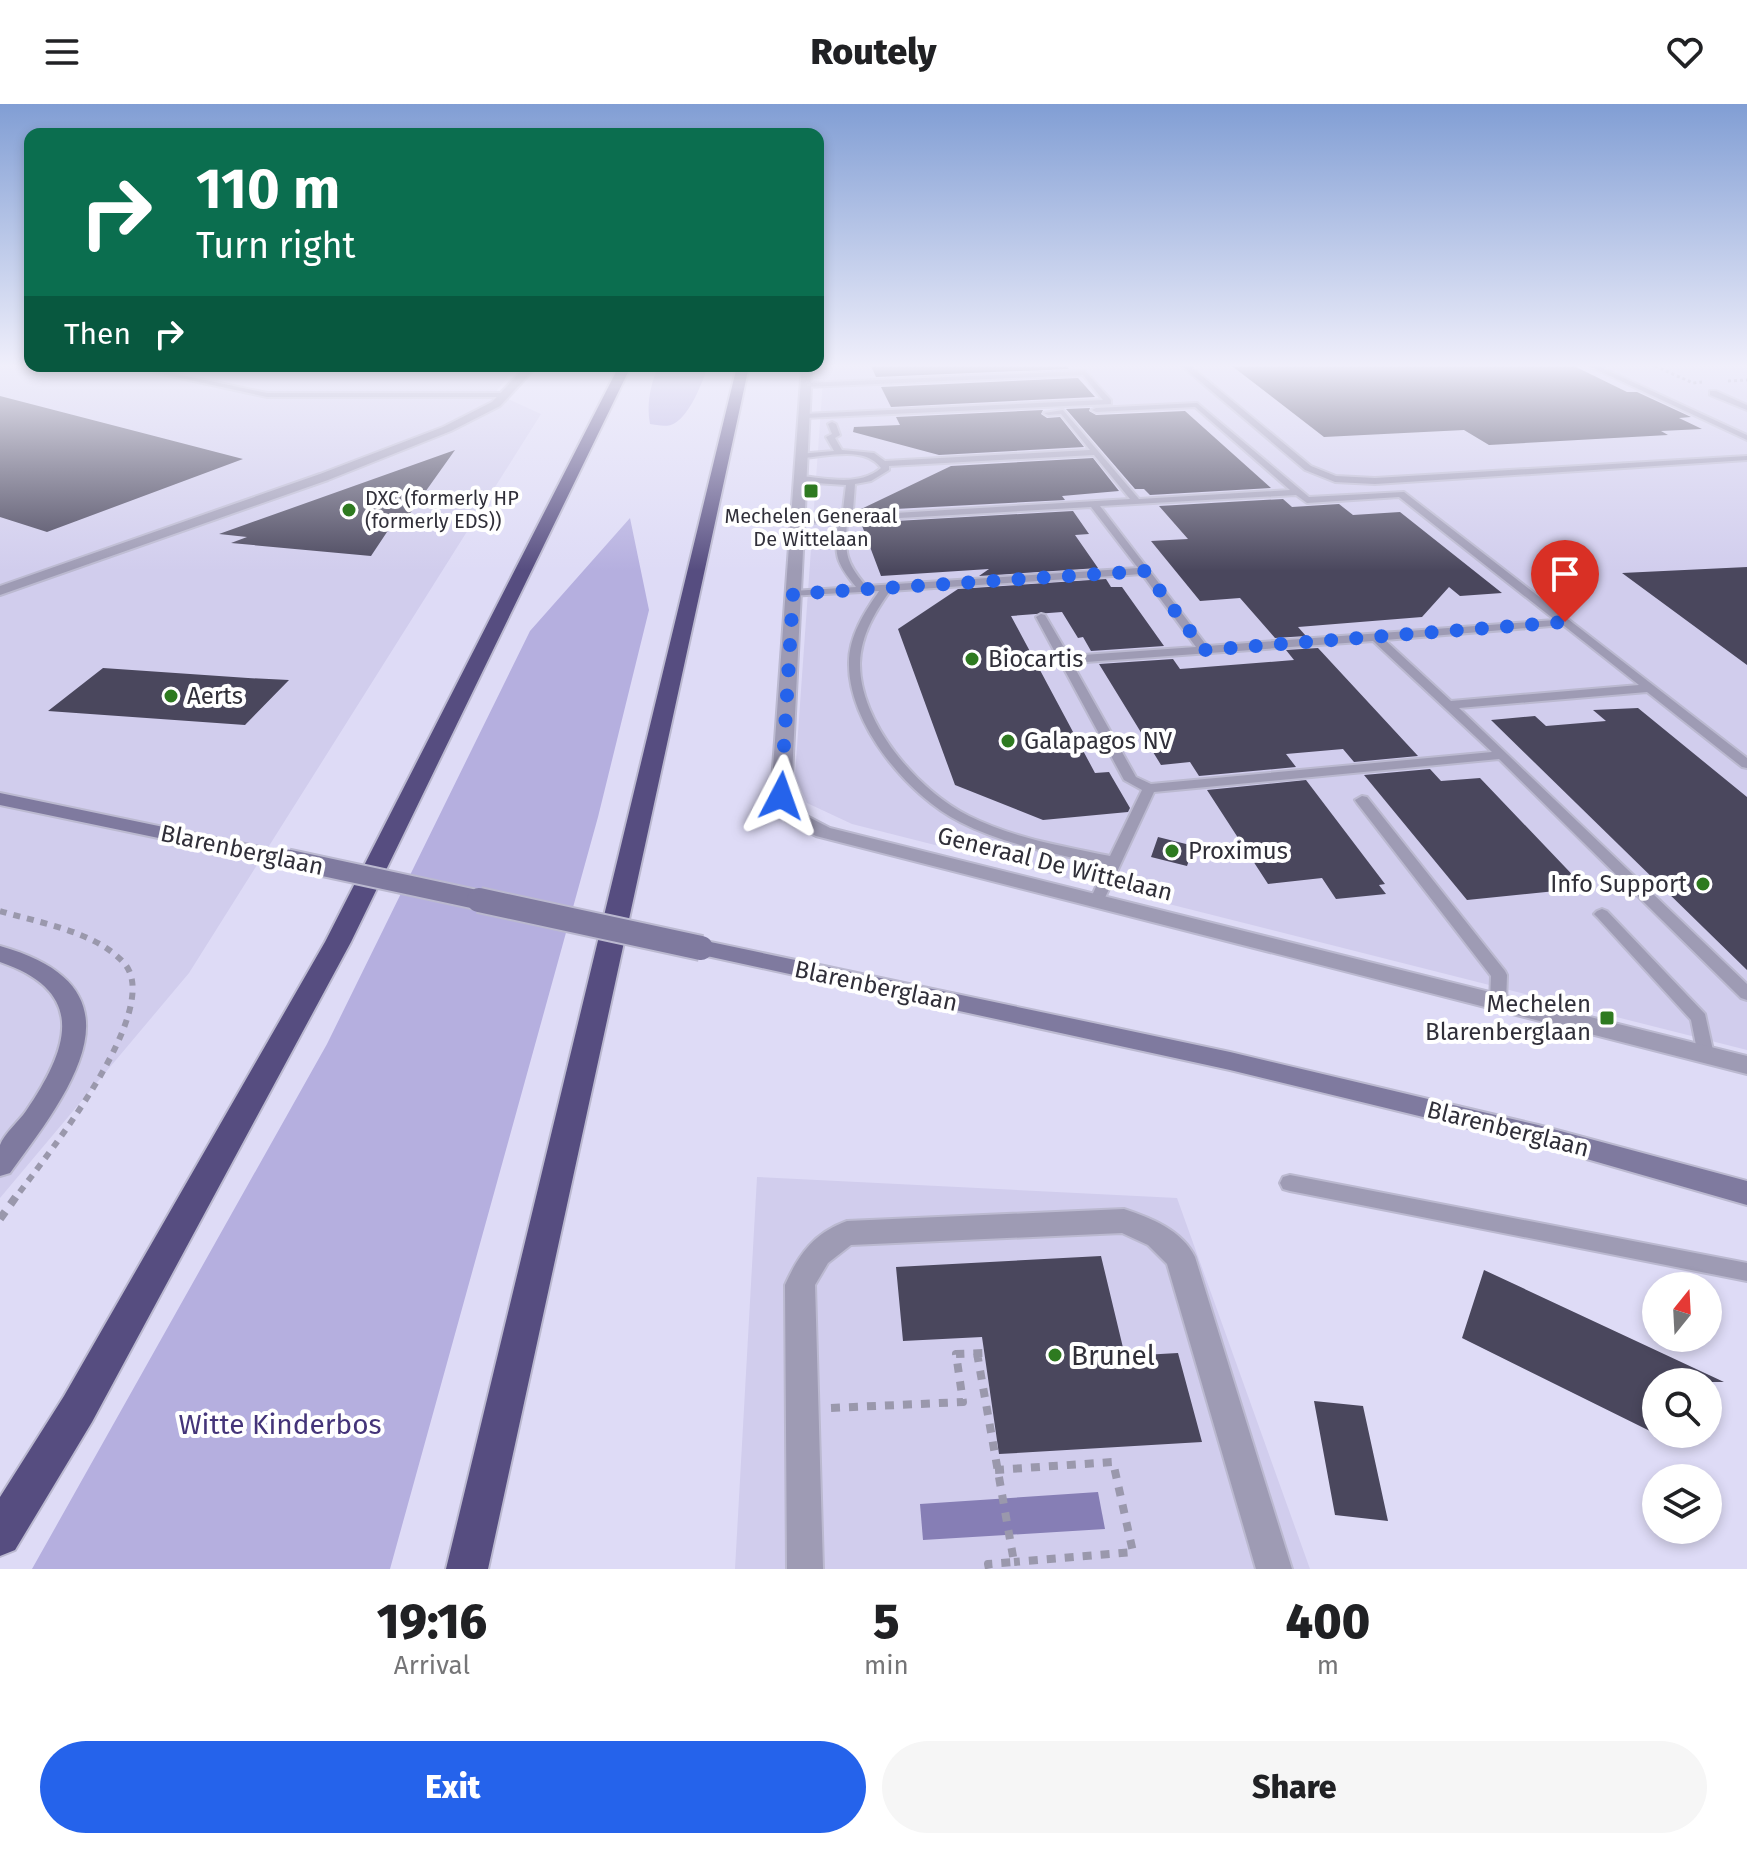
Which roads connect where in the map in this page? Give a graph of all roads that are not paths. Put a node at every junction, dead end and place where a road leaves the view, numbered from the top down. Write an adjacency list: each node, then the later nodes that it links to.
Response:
1 (431, 434): 22 (street)
2 (591, 434): 50 (highway)
3 (727, 434): 51 (highway)
4 (803, 434): 11 (street, Generaal De Wittelaan)
5 (836, 434): 10 (lane)
6 (1081, 434): 9 (lane)
7 (1231, 434): 16 (lane)
8 (1267, 434): 12 (lane)
9 (1096, 452): 13 (lane); 17 (lane)
10 (840, 453): 11 (lane); 13 (lane)
11 (801, 456): 14 (street, Generaal De Wittelaan)
12 (1747, 458)
13 (885, 464): 15 (lane)
14 (800, 479): 15 (lane); 20 (street, Generaal De Wittelaan)
15 (851, 482): 19 (lane)
16 (1298, 492): 17 (lane); 27 (lane)
17 (1136, 501): 18 (lane)
18 (1094, 504): 19 (lane); 21 (lane)
19 (846, 514): 20 (lane); 24 (lane)
20 (797, 521): 25 (street, Generaal De Wittelaan)
21 (1145, 571): 23 (lane); 29 (lane)
22 (4, 587)
23 (887, 588): 24 (lane); 38 (lane)
24 (863, 589): 25 (lane)
25 (793, 594): 39 (street, Generaal De Wittelaan)
26 (1041, 617): 30 (lane)
27 (1565, 622): 28 (lane); 31 (lane)
28 (1376, 637): 29 (lane); 32 (lane)
29 (1204, 650): 30 (lane)
30 (1065, 660): 35 (lane)
31 (1650, 688): 32 (lane); 34 (lane)
32 (1448, 705): 33 (lane)
33 (1502, 755): 35 (lane); 42 (lane)
34 (1747, 764)
35 (1149, 788): 38 (lane)
36 (0, 799): 48 (street, Blarenberglaan, bridge)
37 (1362, 800): 43 (lane)
38 (1115, 862): 39 (lane)
39 (1096, 902): 43 (street, Generaal De Wittelaan)
40 (1602, 914): 44 (lane)
41 (0, 954): 46 (street)
42 (1747, 994)
43 (1498, 1003): 44 (street, Generaal De Wittelaan)
44 (1705, 1055): 45 (street, Generaal De Wittelaan)
45 (1747, 1065)
46 (0, 1165)
47 (1290, 1183): 49 (lane)
48 (1747, 1193)
49 (1747, 1272)
50 (0, 1535)
51 (467, 1569)
52 (805, 1569): 53 (street)
53 (1274, 1569)

